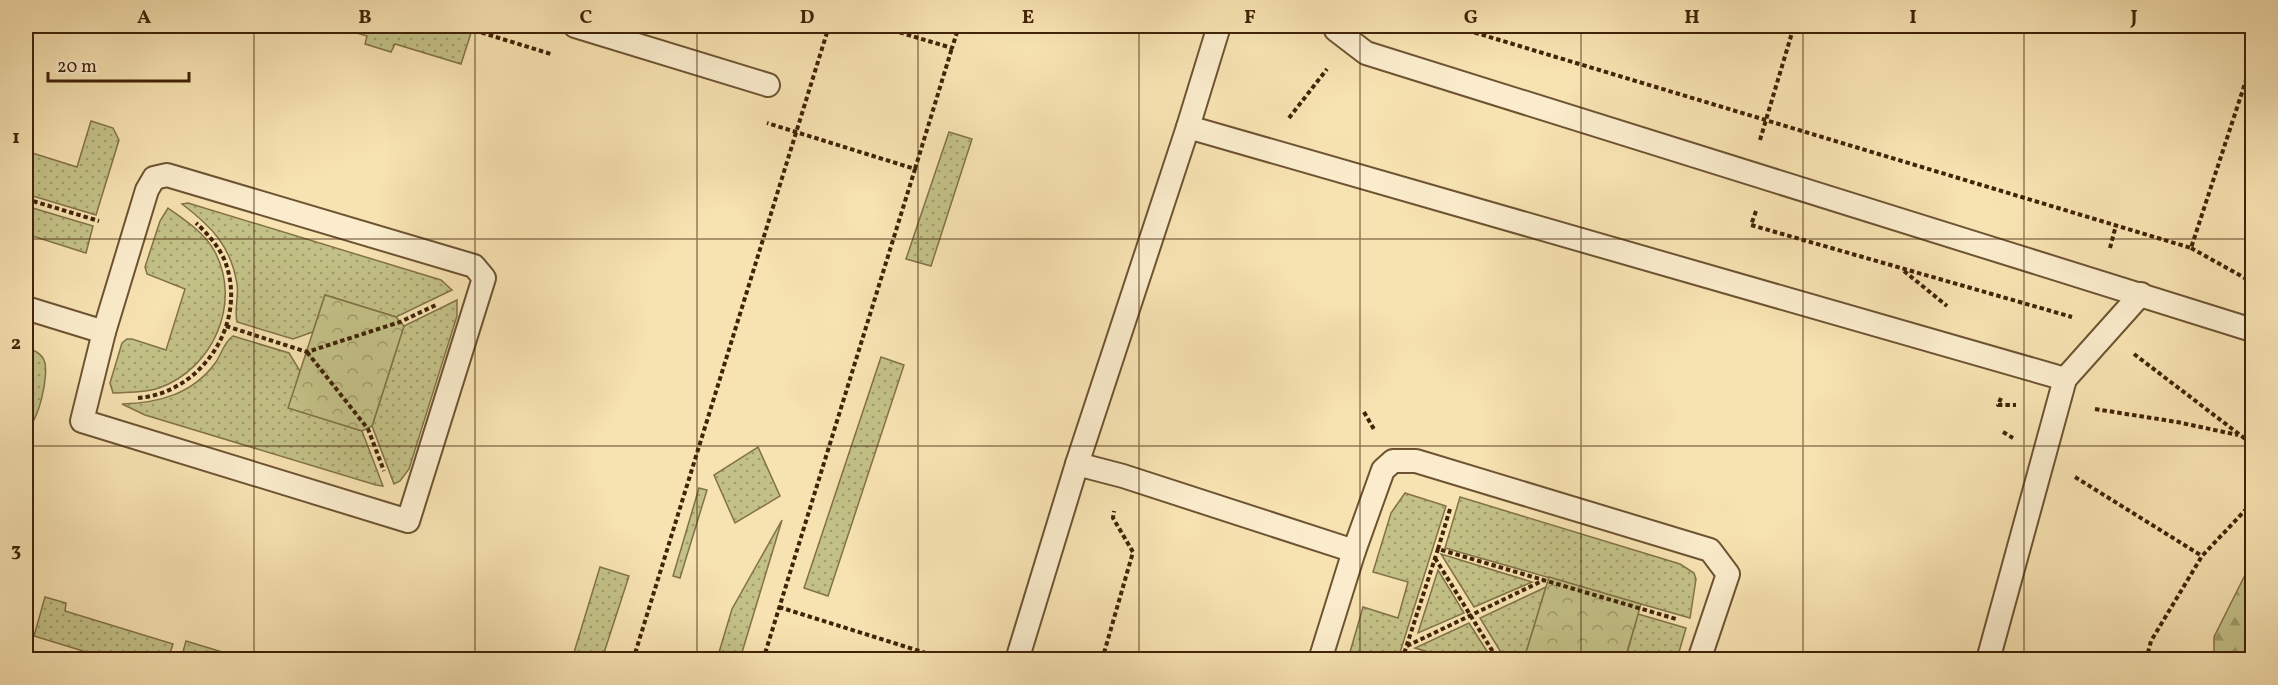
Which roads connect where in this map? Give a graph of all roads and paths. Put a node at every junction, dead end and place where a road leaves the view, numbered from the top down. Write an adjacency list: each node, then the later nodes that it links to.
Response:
1 (460, 26): 10 (path)
2 (575, 26): 12 (lane)
3 (829, 26): 15 (path)
4 (878, 26): 9 (path)
5 (959, 26): 9 (path)
6 (1219, 26): 14 (lane)
7 (1453, 26): 21 (path)
8 (1342, 33): 16 (path); 23 (lane)
9 (952, 48): 17 (path)
10 (561, 58)
11 (2253, 62): 21 (path)
12 (768, 85)
13 (762, 122): 15 (path)
14 (1188, 127): 16 (lane); 41 (lane)
15 (796, 133): 17 (path); 58 (path)
16 (1265, 149): 31 (lane)
17 (915, 170): 51 (path)
18 (26, 199): 20 (path)
19 (193, 220): 26 (path)
20 (99, 222)
21 (2191, 248): 22 (path)
22 (2253, 282)
23 (2140, 294): 27 (lane); 29 (lane)
24 (447, 299): 30 (path)
25 (26, 308): 28 (lane)
26 (226, 326): 30 (path); 33 (path)
27 (2253, 330)
28 (104, 332): 33 (lane); 33 (lane)
29 (2106, 333): 31 (lane); 37 (path)
30 (307, 352): 42 (path)
31 (2065, 378): 32 (lane)
32 (2058, 403): 34 (path); 37 (path); 39 (lane)
33 (87, 405)
34 (1998, 405)
35 (1364, 412): 40 (path)
36 (2003, 432): 39 (path)
37 (2241, 436): 38 (path)
38 (2253, 444)
39 (2043, 457): 48 (path); 68 (lane)
40 (1393, 461): 46 (lane); 53 (lane)
41 (1077, 464): 46 (lane); 61 (lane)
42 (386, 475)
43 (1452, 502): 45 (path)
44 (2253, 503): 48 (path)
45 (1438, 549): 49 (path); 50 (path)
46 (1354, 550): 63 (lane)
47 (1133, 552): 62 (path)
48 (2202, 556): 69 (path)
49 (1435, 558): 52 (path); 54 (path)
50 (1544, 580): 52 (path); 53 (path)
51 (779, 608): 59 (path); 60 (path)
52 (1471, 615): 54 (path); 66 (path)
53 (1709, 629): 67 (lane)
54 (1407, 646): 55 (path)
55 (1405, 653): 64 (path); 65 (path)
56 (26, 656): 57 (path)
57 (35, 660)
58 (633, 660)
59 (763, 660)
60 (948, 660)
61 (1017, 660)
62 (1102, 660)
63 (1320, 660)
64 (1402, 660)
65 (1426, 660)
66 (1498, 660)
67 (1699, 660)
68 (1988, 660)
69 (2146, 660)

